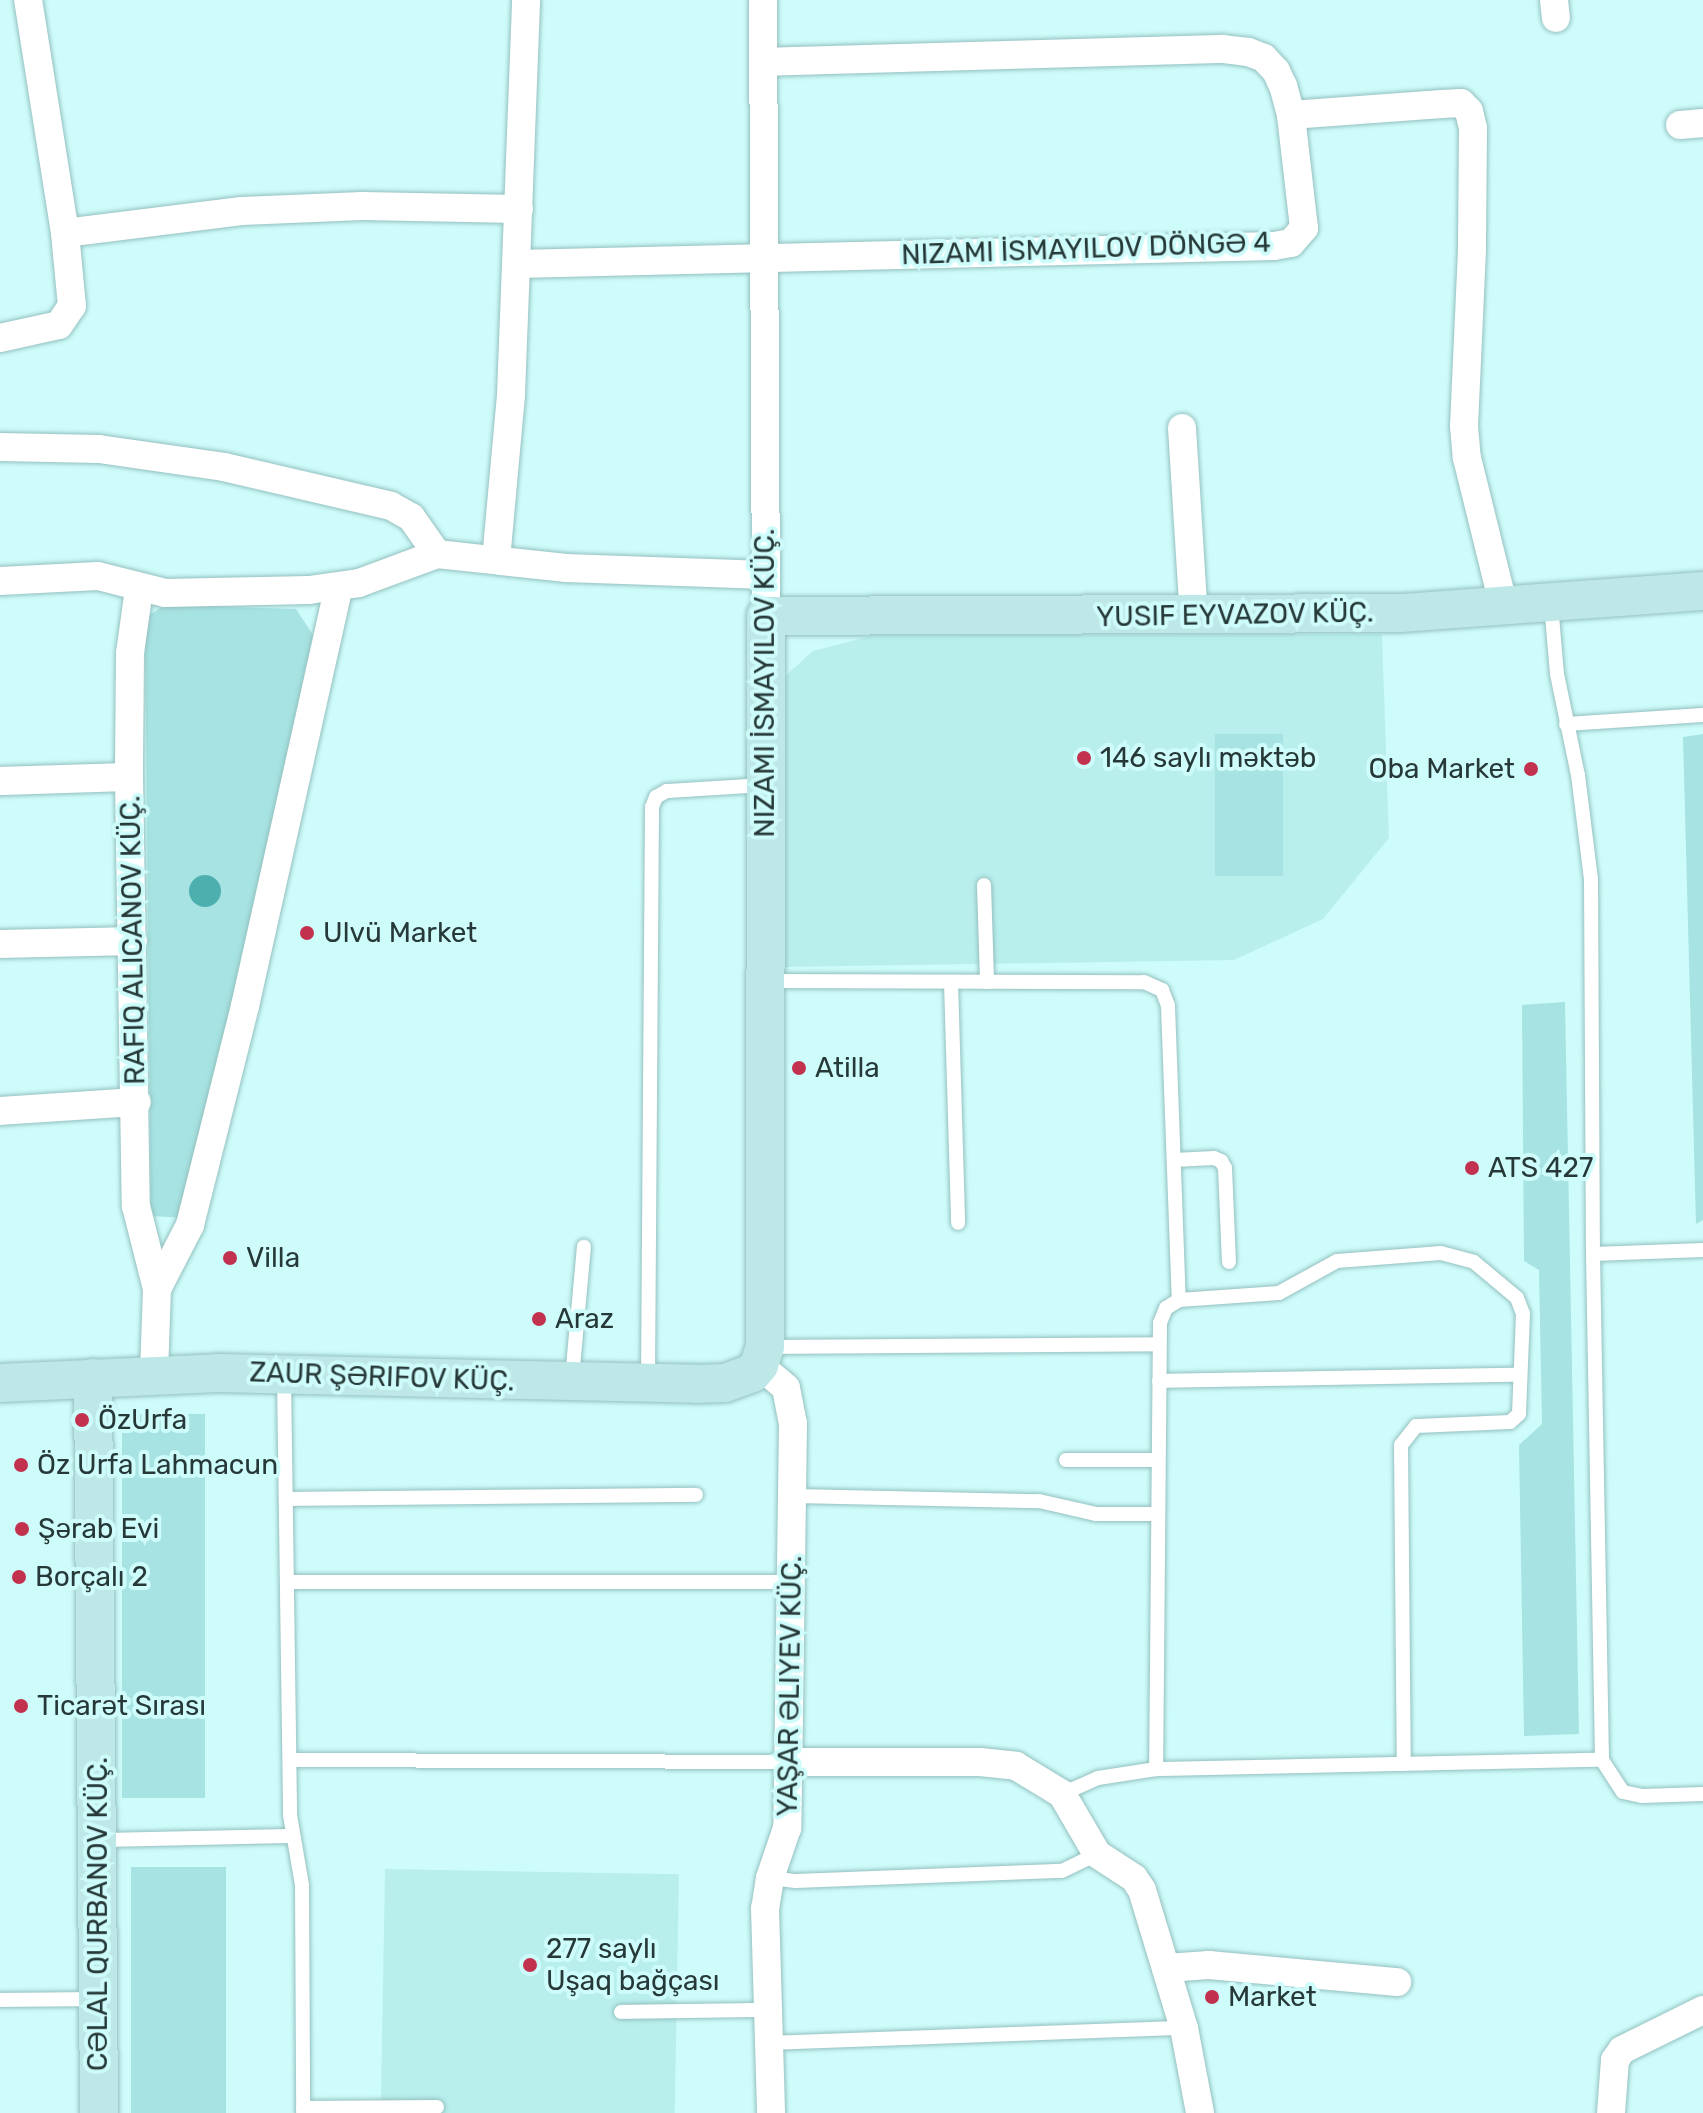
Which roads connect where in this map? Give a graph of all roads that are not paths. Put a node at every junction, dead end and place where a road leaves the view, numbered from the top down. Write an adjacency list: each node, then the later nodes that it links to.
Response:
1 (28, 0): 7 (street)
2 (526, 0): 6 (street)
3 (763, 0): 4 (street)
4 (764, 62): 5 (street); 8 (street)
5 (1291, 115): 8 (street); 21 (street)
6 (519, 209): 7 (street); 9 (street)
7 (65, 233): 10 (street)
8 (764, 258): 9 (street); 15 (street)
9 (517, 264): 14 (street)
10 (0, 338)
11 (1182, 428): 23 (street)
12 (0, 447): 13 (street)
13 (437, 554): 14 (street); 17 (street)
14 (496, 560): 15 (street)
15 (766, 575): 22 (street)
16 (0, 581): 18 (street)
17 (339, 587): 18 (street); 43 (street)
18 (139, 589): 26 (street)
19 (1703, 591): 20 (street, YUSIF EYVAZOV KÜÇ.)
20 (1551, 603): 21 (street, YUSIF EYVAZOV KÜÇ.); 25 (lane)
21 (1504, 607): 23 (street, YUSIF EYVAZOV KÜÇ.)
22 (766, 616): 23 (street, YUSIF EYVAZOV KÜÇ.); 28 (street)
23 (1194, 617)
24 (1703, 715): 25 (lane)
25 (1566, 724): 41 (lane)
26 (129, 777): 27 (street); 30 (street)
27 (0, 781)
28 (766, 785): 32 (street); 54 (lane)
29 (984, 885): 34 (lane)
30 (133, 941): 31 (street); 35 (street)
31 (0, 944)
32 (765, 981): 33 (lane); 46 (street)
33 (951, 982): 34 (lane); 38 (lane)
34 (987, 982): 37 (lane)
35 (137, 1102): 36 (street); 43 (street)
36 (0, 1111)
37 (1174, 1160): 42 (lane); 44 (lane)
38 (958, 1223)
39 (584, 1247): 52 (lane)
40 (1703, 1250): 41 (lane)
41 (1593, 1254): 64 (lane)
42 (1229, 1262)
43 (157, 1289): 48 (street)
44 (1179, 1300): 45 (lane); 49 (lane)
45 (1159, 1344): 46 (lane); 51 (lane)
46 (762, 1356): 54 (street, ZAUR ŞƏRIFOV KÜÇ.); 58 (street, YAŞAR ƏLIYEV KÜÇ.)
47 (284, 1373): 48 (street, ZAUR ŞƏRIFOV KÜÇ.); 52 (street, ZAUR ŞƏRIFOV KÜÇ.); 59 (lane)
48 (154, 1374): 50 (street, ZAUR ŞƏRIFOV KÜÇ.)
49 (1520, 1375): 51 (lane); 66 (lane)
50 (93, 1378): 53 (street, ZAUR ŞƏRIFOV KÜÇ.); 71 (street, CƏLAL QURBANOV KÜÇ.)
51 (1159, 1381): 56 (lane)
52 (572, 1382): 54 (street, ZAUR ŞƏRIFOV KÜÇ.)
53 (0, 1383)
54 (648, 1385)
55 (1066, 1460): 56 (lane)
56 (1157, 1460): 60 (lane)
57 (696, 1495): 59 (lane)
58 (794, 1496): 60 (lane); 62 (street, YAŞAR ƏLIYEV KÜÇ.)
59 (287, 1499): 61 (lane)
60 (1157, 1514): 67 (lane)
61 (288, 1582): 62 (lane); 63 (lane)
62 (792, 1582): 65 (street, YAŞAR ƏLIYEV KÜÇ.)
63 (290, 1760): 65 (lane); 70 (lane)
64 (1602, 1760): 66 (lane); 69 (lane)
65 (791, 1762): 68 (street); 73 (street, YAŞAR ƏLIYEV KÜÇ.)
66 (1404, 1764): 67 (lane)
67 (1156, 1769): 68 (lane)
68 (1062, 1794): 72 (street)
69 (1703, 1794)
70 (293, 1836): 71 (lane); 84 (lane)
71 (98, 1840): 76 (street, CƏLAL QURBANOV KÜÇ.)
72 (1097, 1854): 73 (lane); 74 (street)
73 (770, 1878): 78 (street, YAŞAR ƏLIYEV KÜÇ.)
74 (1166, 1968): 75 (street); 81 (street)
75 (1397, 1982)
76 (99, 1999): 77 (lane); 85 (street, CƏLAL QURBANOV KÜÇ.)
77 (0, 2000)
78 (768, 2010): 80 (lane); 82 (street, YAŞAR ƏLIYEV KÜÇ.)
79 (1703, 2010): 88 (street)
80 (621, 2012)
81 (1184, 2028): 82 (lane); 87 (street)
82 (769, 2043): 86 (street, YAŞAR ƏLIYEV KÜÇ.)
83 (437, 2107): 84 (lane)
84 (303, 2111)
85 (99, 2113)
86 (771, 2113)
87 (1200, 2113)
88 (1611, 2113)

